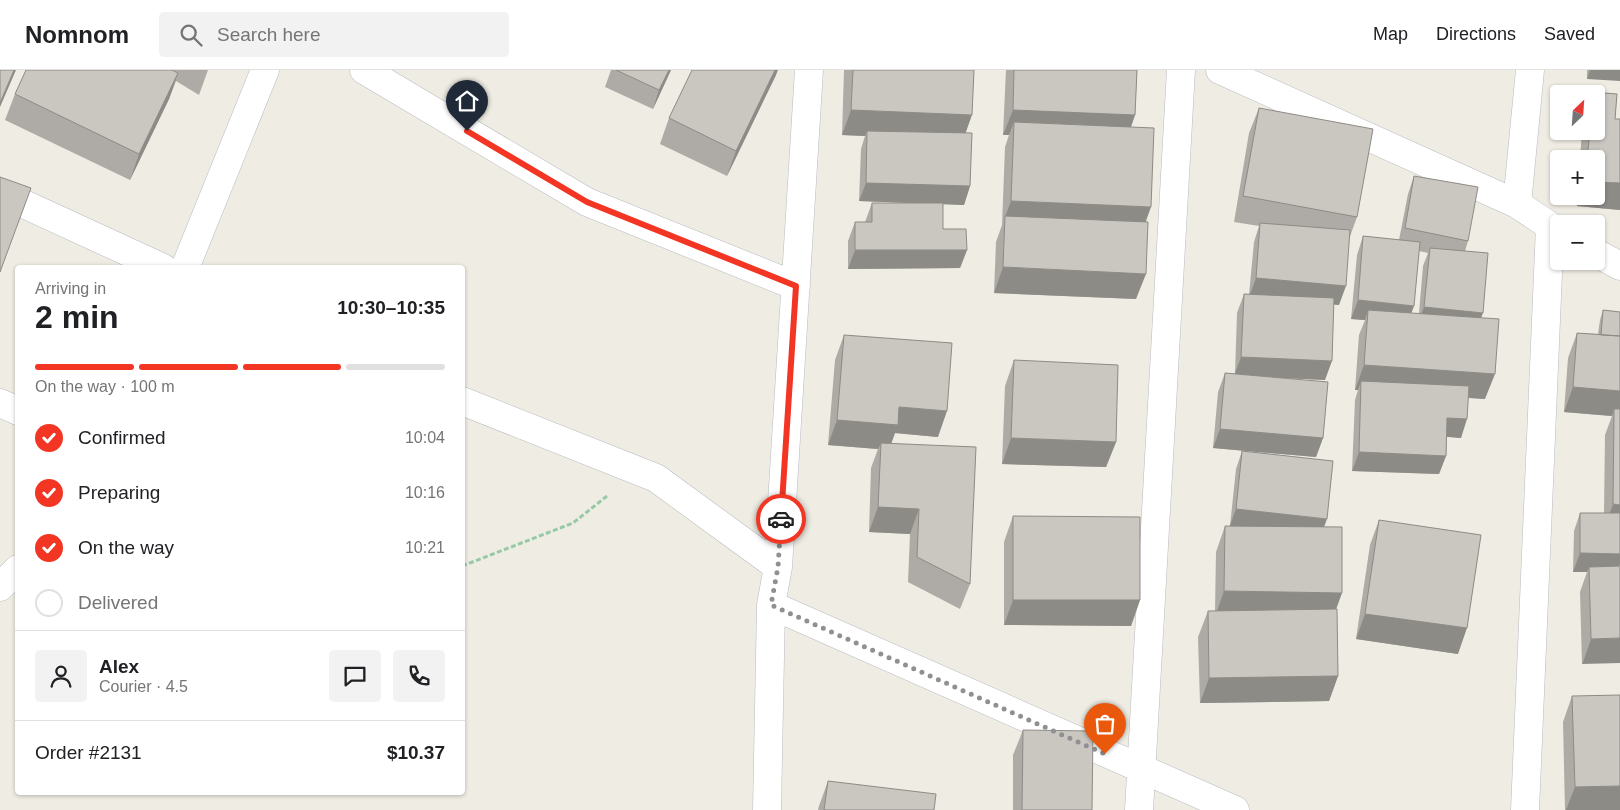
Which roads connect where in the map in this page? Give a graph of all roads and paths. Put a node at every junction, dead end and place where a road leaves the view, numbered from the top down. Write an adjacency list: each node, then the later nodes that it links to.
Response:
1 (265, 70): 12 (street)
2 (364, 70): 15 (street)
3 (809, 70): 15 (street)
4 (1181, 70): 25 (street)
5 (1220, 70): 8 (street)
6 (1530, 70): 8 (street)
7 (0, 193): 11 (street)
8 (1517, 204): 9 (street)
9 (1550, 227)
10 (1605, 258): 13 (street)
11 (156, 265)
12 (186, 265)
13 (1620, 266)
14 (1552, 270): 29 (street)
15 (796, 286): 21 (street)
16 (465, 402): 19 (street)
17 (0, 403): 18 (street)
18 (15, 410)
19 (656, 478): 20 (path); 21 (street)
20 (465, 565)
21 (778, 567): 24 (street)
22 (15, 572): 23 (street)
23 (0, 587)
24 (771, 605): 25 (street); 26 (street)
25 (1140, 769): 27 (street); 28 (street)
26 (767, 810)
27 (1140, 810)
28 (1235, 810)
29 (1525, 810)

